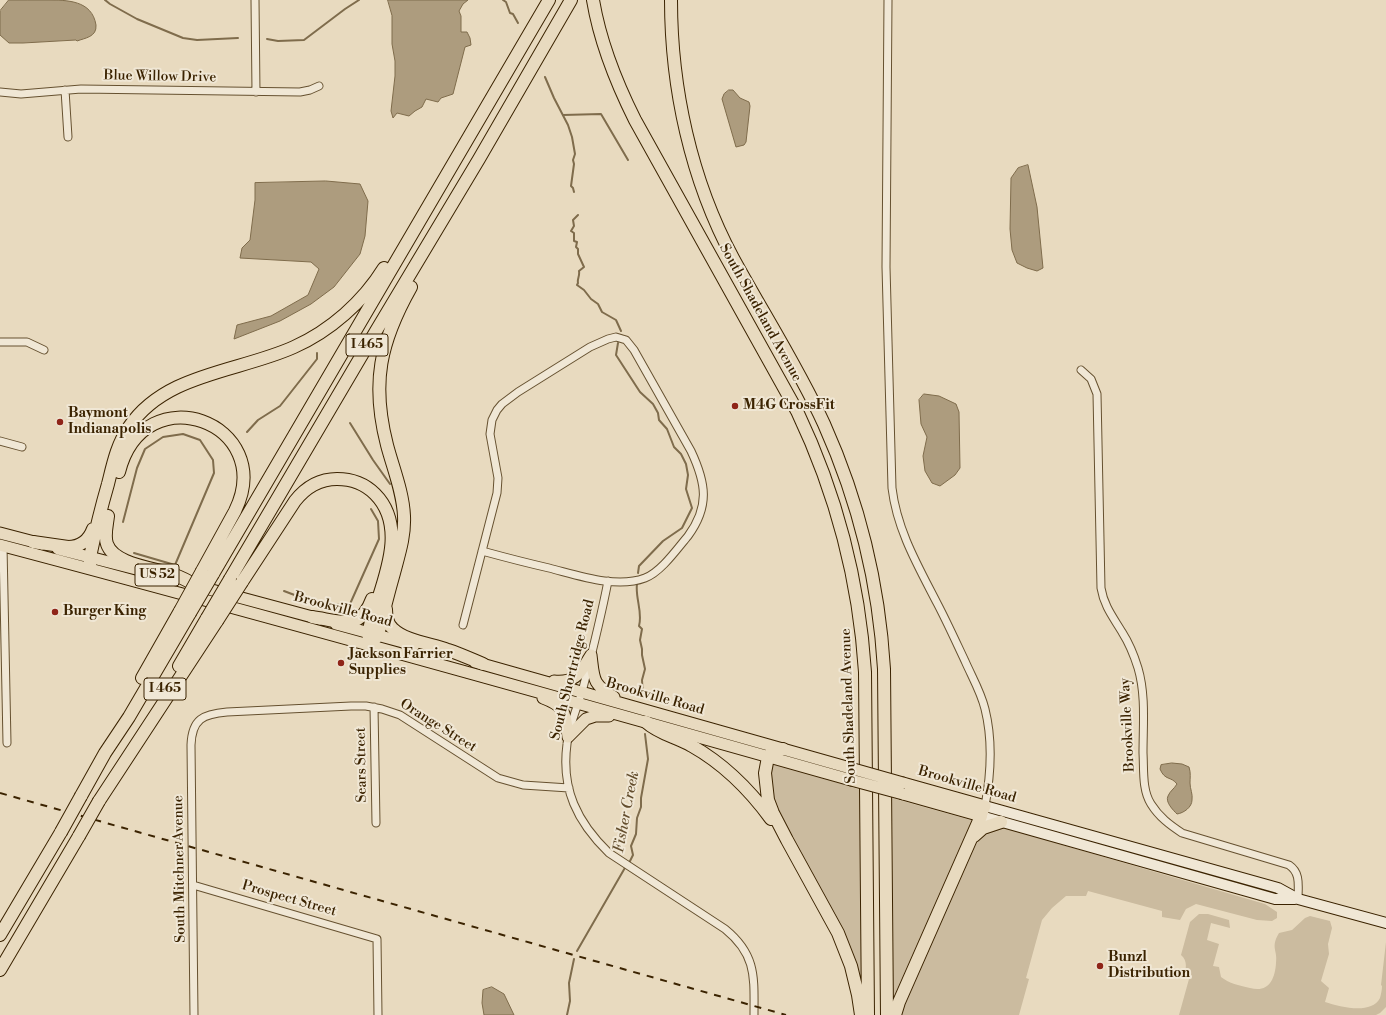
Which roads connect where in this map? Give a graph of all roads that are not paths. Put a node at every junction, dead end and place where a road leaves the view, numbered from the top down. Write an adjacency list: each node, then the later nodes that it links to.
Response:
1 (255, 0): 10 (street)
2 (549, 0): 13 (highway, I 465)
3 (571, 0): 12 (highway)
4 (593, 0): 63 (highway, South Shadeland Avenue)
5 (671, 0): 64 (highway, South Shadeland Avenue)
6 (888, 0): 49 (street)
7 (319, 86): 10 (street, Blue Willow Drive)
8 (65, 90): 9 (street, Blue Willow Drive); 10 (street, Blue Willow Drive); 11 (street)
9 (0, 92)
10 (256, 92)
11 (68, 137)
12 (450, 210): 27 (highway, I 465); 30 (highway)
13 (414, 229): 19 (highway); 26 (highway, I 465)
14 (0, 342): 15 (street)
15 (44, 350)
16 (1081, 370): 55 (street, Brookville Way)
17 (0, 441): 18 (street)
18 (22, 447)
19 (105, 512): 21 (highway); 25 (highway); 26 (highway); 29 (highway)
20 (0, 533): 21 (main road, Brookville Road / US 52)
21 (33, 542): 25 (main road, Brookville Road / US 52)
22 (2, 546): 25 (main road, Brookville Road / US 52); 45 (street)
23 (391, 546): 27 (highway, US 52); 31 (highway, US 52); 33 (highway)
24 (482, 551): 28 (street); 28 (street); 32 (street)
25 (92, 561): 29 (main road, Brookville Road / US 52); 33 (main road, Brookville Road)
26 (207, 573): 57 (highway, I 465, bridge)
27 (236, 581): 58 (highway, I 465, bridge)
28 (608, 581): 34 (street, South Shortridge Road)
29 (198, 586): 31 (main road, Brookville Road / US 52)
30 (386, 603): 33 (highway); 35 (highway)
31 (312, 617): 33 (main road, Brookville Road)
32 (463, 625)
33 (372, 637): 35 (main road, Brookville Road); 37 (main road, Brookville Road)
34 (591, 655): 36 (main road); 38 (street, South Shortridge Road); 39 (main road)
35 (483, 664): 36 (main road, Brookville Road)
36 (540, 680): 38 (main road, Brookville Road)
37 (523, 687): 38 (main road, Brookville Road); 44 (main road)
38 (580, 698): 39 (main road, Brookville Road); 41 (main road, Brookville Road); 44 (street, South Shortridge Road)
39 (626, 704): 46 (main road, Brookville Road)
40 (374, 707): 43 (street, Orange Street); 48 (street, Orange Street); 51 (street, Sears Street)
41 (621, 715): 42 (main road, Brookville Road); 44 (main road)
42 (646, 722): 47 (main road, Brookville Road); 52 (highway)
43 (196, 723): 54 (street, South Mitchner Avenue)
44 (568, 737): 48 (street, South Shortridge Road)
45 (8, 742)
46 (783, 749): 47 (highway); 49 (main road, Brookville Road, bridge)
47 (768, 757): 49 (main road, Brookville Road, bridge); 52 (highway)
48 (569, 788): 61 (street, South Shortridge Road)
49 (983, 811): 50 (main road, Brookville Road); 53 (highway); 55 (main road, Brookville Road)
50 (1001, 822): 53 (highway); 55 (main road, Brookville Road)
51 (376, 823)
52 (787, 840): 62 (highway)
53 (971, 840): 65 (highway)
54 (193, 884): 59 (street, South Mitchner Avenue); 60 (street, Prospect Street)
55 (1298, 899): 56 (main road, Brookville Road)
56 (1386, 923)
57 (0, 935)
58 (0, 970)
59 (194, 1015)
60 (378, 1015)
61 (754, 1015)
62 (861, 1015)
63 (868, 1015)
64 (887, 1015)
65 (895, 1015)

